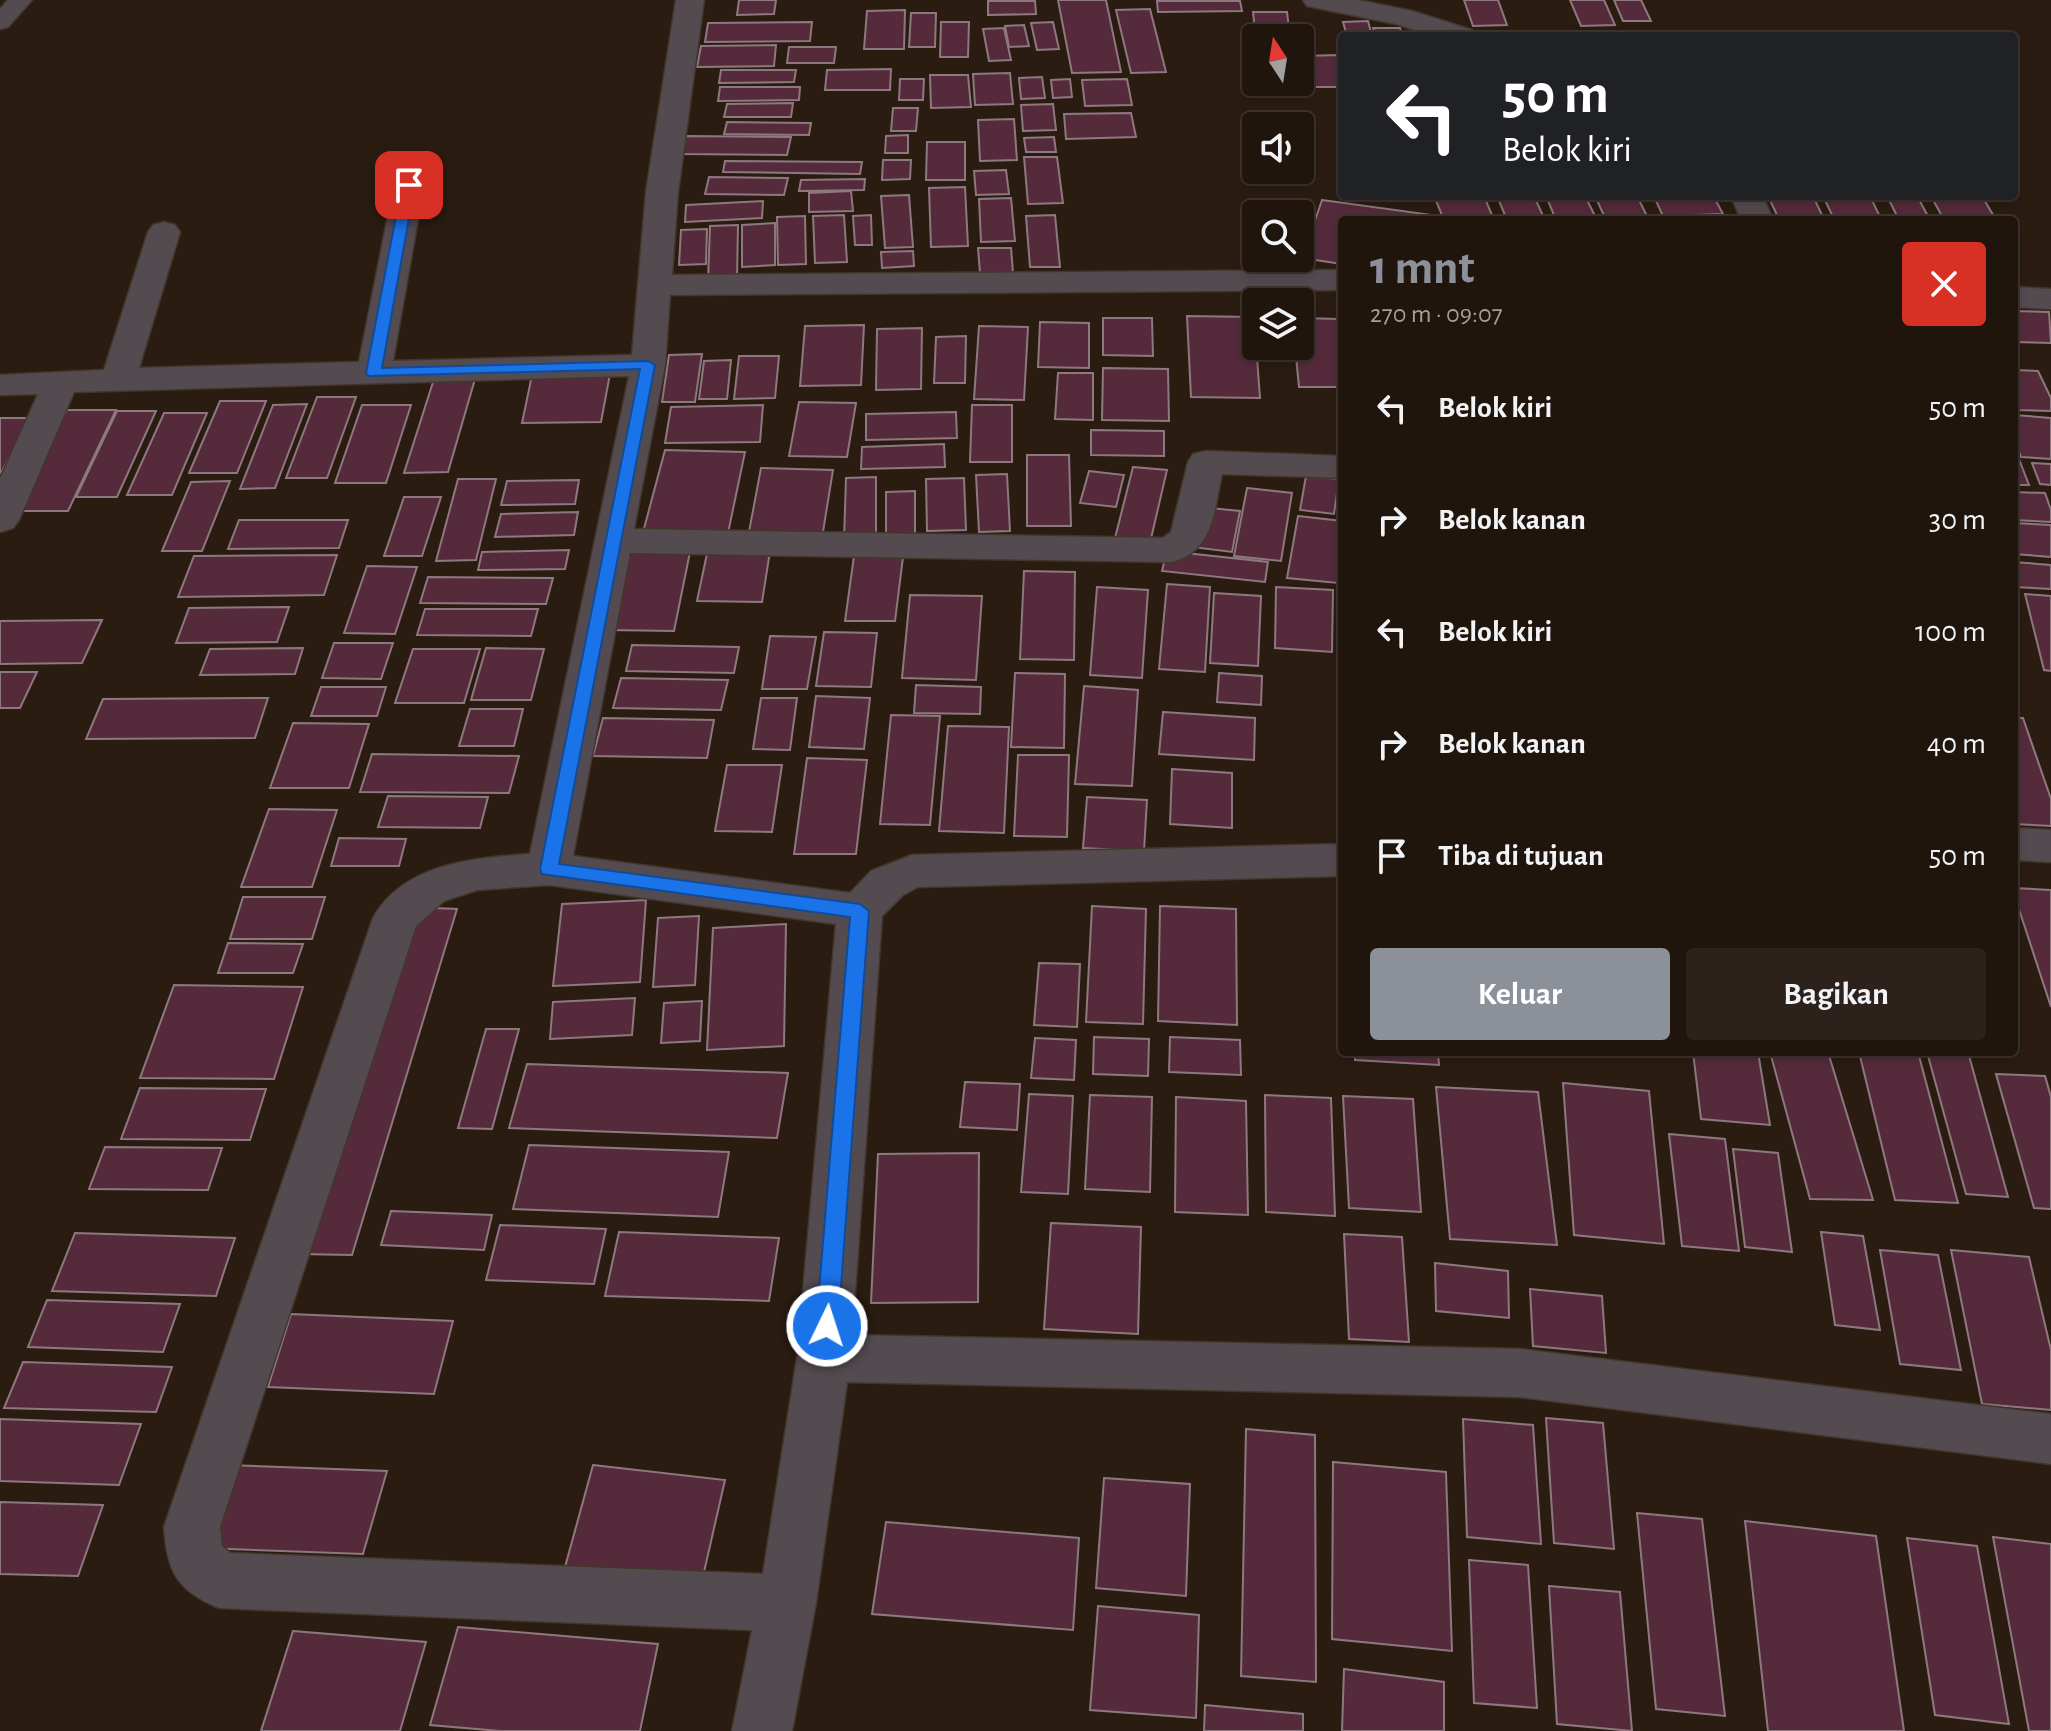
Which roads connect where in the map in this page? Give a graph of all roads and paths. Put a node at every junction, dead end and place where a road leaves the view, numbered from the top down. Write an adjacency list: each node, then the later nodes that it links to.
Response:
1 (21, 0): 4 (lane)
2 (690, 0): 9 (street)
3 (1317, 0): 5 (street)
4 (0, 22)
5 (1449, 32)
6 (409, 185): 13 (street)
7 (164, 232): 14 (street)
8 (1338, 280): 9 (street)
9 (653, 285): 12 (street)
10 (2018, 297): 11 (street)
11 (2051, 299)
12 (648, 365): 13 (street); 19 (street)
13 (374, 373): 14 (street)
14 (118, 381): 15 (street)
15 (60, 384): 16 (street); 18 (street)
16 (0, 385)
17 (1338, 467): 19 (street)
18 (0, 520)
19 (614, 541): 23 (street)
20 (2018, 844): 21 (street)
21 (2051, 846)
22 (1338, 860): 24 (street)
23 (549, 869): 24 (street); 27 (street)
24 (860, 911): 25 (street)
25 (824, 1358): 26 (street); 27 (street)
26 (2051, 1439)
27 (787, 1603): 28 (street)
28 (762, 1731)

